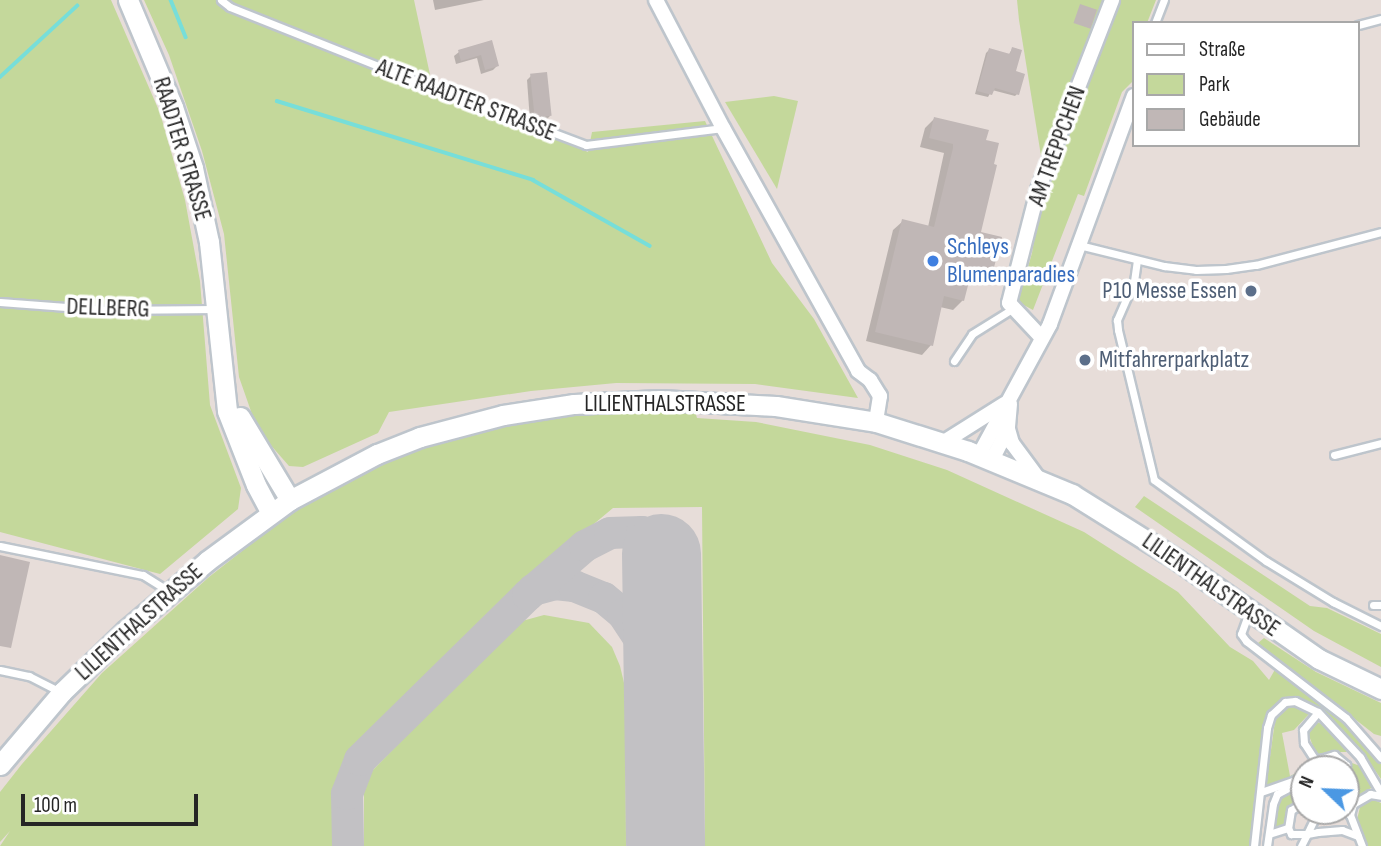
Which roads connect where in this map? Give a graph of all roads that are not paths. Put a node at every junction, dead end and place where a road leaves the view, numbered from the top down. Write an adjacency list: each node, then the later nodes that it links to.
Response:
1 (128, 0): 15 (main road, RAADTER STRASSE)
2 (221, 0): 10 (lane, ALTE RAADTER STRASSE)
3 (656, 0): 10 (street)
4 (1112, 0): 16 (street, AM TREPPCHEN)
5 (1164, 0): 7 (lane)
6 (1381, 19): 8 (lane)
7 (1156, 21)
8 (1360, 24)
9 (1132, 101): 12 (street)
10 (723, 128): 21 (street)
11 (1381, 232): 13 (lane)
12 (1079, 245): 13 (lane); 17 (street)
13 (1137, 260): 33 (lane)
14 (0, 302): 15 (lane, DELLBERG)
15 (217, 309): 19 (main road, RAADTER STRASSE)
16 (1012, 309): 17 (street); 18 (lane)
17 (1042, 338): 20 (street)
18 (954, 360)
19 (225, 386): 28 (main road, RAADTER STRASSE); 29 (main road, RAADTER STRASSE)
20 (1011, 399): 22 (street); 23 (street); 26 (street)
21 (876, 422): 23 (main road, LILIENTHALSTRASSE); 28 (main road, LILIENTHALSTRASSE)
22 (1008, 429): 26 (street); 27 (street)
23 (944, 442): 26 (main road, LILIENTHALSTRASSE)
24 (1381, 443): 25 (lane)
25 (1334, 456)
26 (985, 458): 27 (main road, LILIENTHALSTRASSE)
27 (1038, 478): 32 (main road, LILIENTHALSTRASSE)
28 (290, 500): 29 (main road, LILIENTHALSTRASSE)
29 (271, 513): 31 (main road, LILIENTHALSTRASSE)
30 (0, 546): 31 (lane)
31 (170, 591): 36 (main road, LILIENTHALSTRASSE)
32 (1249, 612): 35 (main road, LILIENTHALSTRASSE); 41 (lane)
33 (1381, 626)
34 (0, 670): 36 (lane)
35 (1381, 689)
36 (62, 692): 42 (main road, LILIENTHALSTRASSE)
37 (1318, 712): 38 (lane); 39 (lane); 45 (lane)
38 (1308, 755)
39 (1358, 755)
40 (1360, 757): 46 (lane)
41 (1381, 758)
42 (0, 765)
43 (1290, 782): 45 (lane)
44 (1290, 787): 52 (lane)
45 (1261, 793): 55 (lane)
46 (1381, 795): 47 (lane)
47 (1360, 797)
48 (1290, 810): 51 (lane)
49 (1311, 825): 53 (lane)
50 (1354, 825): 54 (lane)
51 (1288, 828): 52 (lane); 53 (lane)
52 (1269, 834): 56 (lane)
53 (1307, 834): 54 (lane); 57 (lane)
54 (1358, 836): 58 (lane)
55 (1254, 846)
56 (1267, 846)
57 (1301, 846)
58 (1361, 846)

